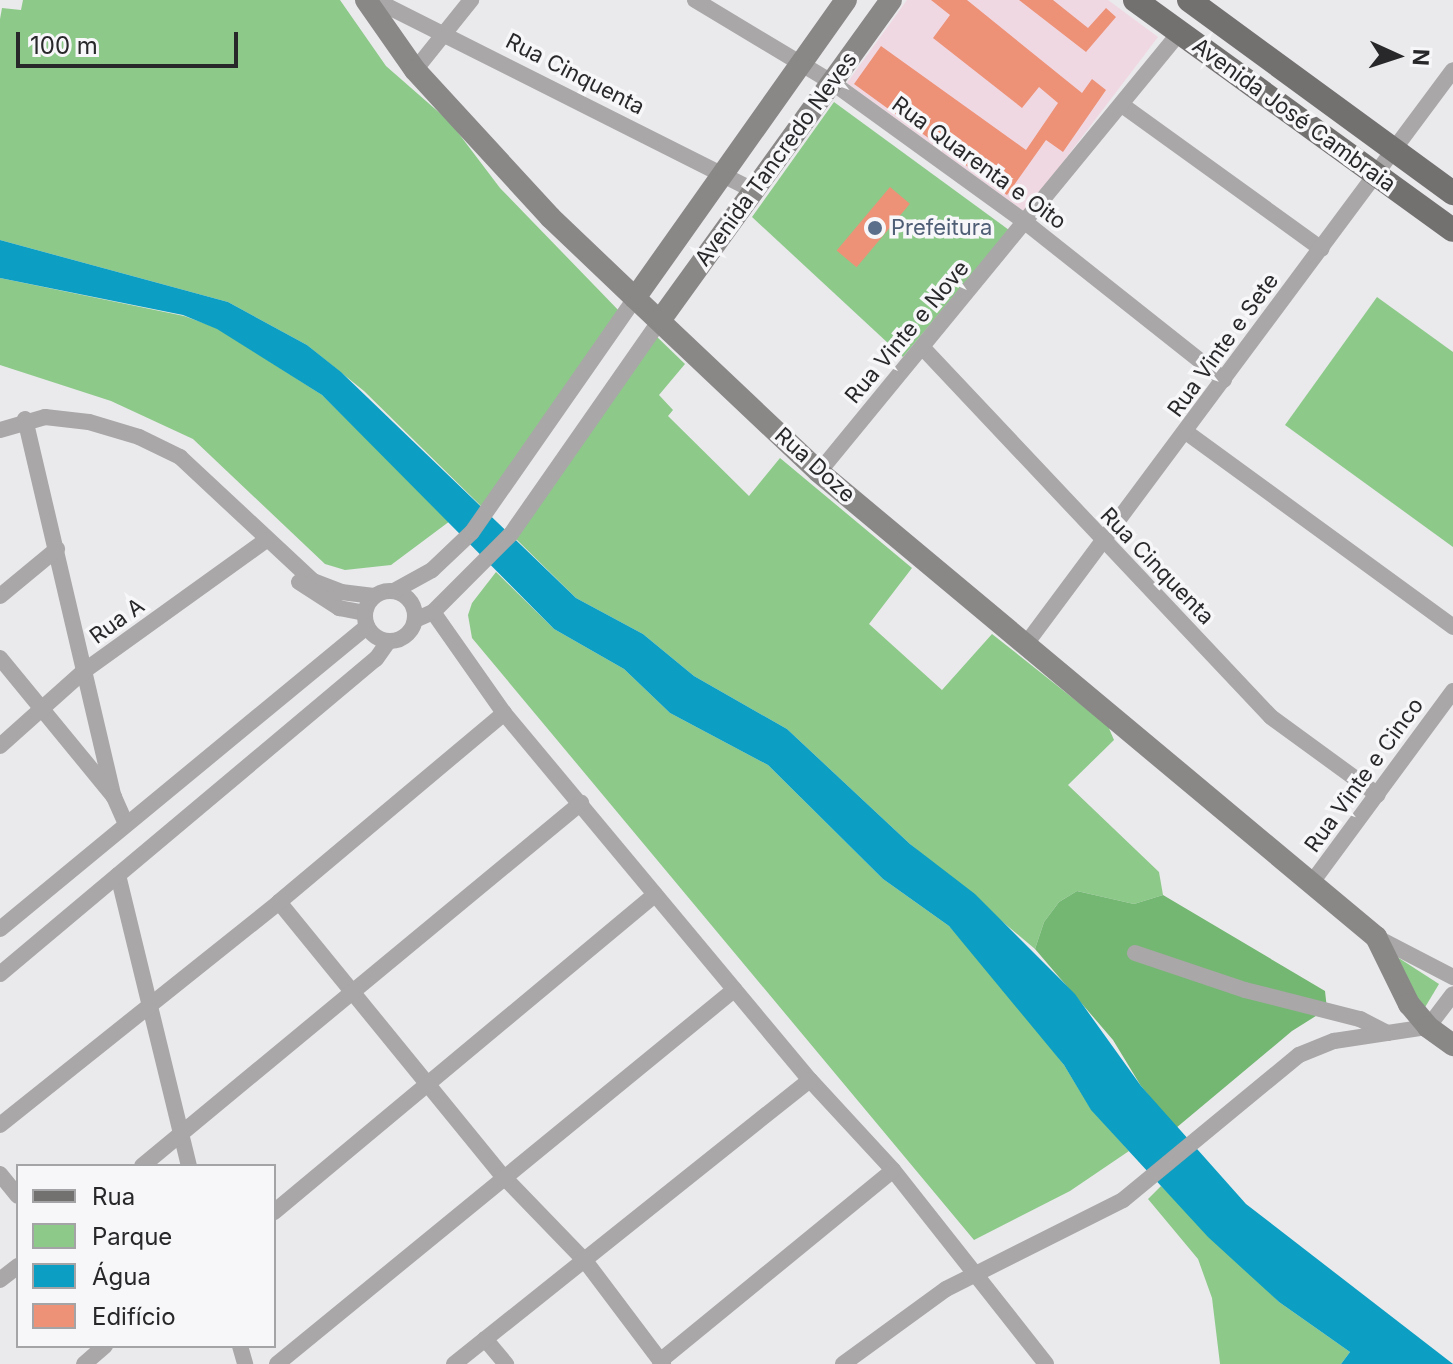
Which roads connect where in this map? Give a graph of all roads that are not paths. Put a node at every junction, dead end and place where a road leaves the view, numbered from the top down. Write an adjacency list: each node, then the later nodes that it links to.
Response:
1 (366, 0): 12 (street, Rua Doze)
2 (375, 0): 10 (street, Rua Cinquenta)
3 (471, 0): 10 (street)
4 (695, 0): 11 (street, Rua Quarenta e Oito)
5 (846, 0): 11 (street, Avenida Tancredo Neves)
6 (891, 0): 14 (street, Avenida Tancredo Neves)
7 (1135, 0): 9 (main road, Avenida José Cambraia)
8 (1199, 3): 16 (main road, Avenida José Cambraia)
9 (1180, 32): 15 (street, Rua Vinte e Nove); 18 (main road, Avenida José Cambraia)
10 (448, 34): 12 (street); 17 (street, Rua Cinquenta)
11 (802, 62): 14 (street, Rua Quarenta e Oito); 17 (street, Avenida Tancredo Neves)
12 (415, 70): 24 (street, Rua Doze)
13 (1453, 70): 16 (street, Rua Vinte e Sete)
14 (833, 83): 19 (street, Avenida Tancredo Neves); 21 (street, Rua Quarenta e Oito)
15 (1122, 105): 21 (street, Rua Vinte e Nove); 23 (street)
16 (1394, 150): 18 (street, Rua Vinte e Sete); 20 (main road, Avenida José Cambraia)
17 (722, 174): 19 (street, Rua Cinquenta); 24 (street, Avenida Tancredo Neves)
18 (1376, 174): 22 (main road, Avenida José Cambraia); 23 (street, Rua Vinte e Sete)
19 (754, 191): 25 (street, Avenida Tancredo Neves)
20 (1453, 193)
21 (1025, 222): 26 (street, Rua Vinte e Nove); 27 (street, Rua Quarenta e Oito)
22 (1453, 230)
23 (1322, 249): 27 (street, Rua Vinte e Sete)
24 (635, 298): 25 (street, Rua Doze); 35 (street)
25 (661, 319): 31 (street, Rua Doze); 38 (street)
26 (923, 348): 31 (street, Rua Vinte e Nove); 33 (street, Rua Cinquenta)
27 (1224, 380): 30 (street, Rua Vinte e Sete)
28 (25, 419): 29 (street); 32 (street); 34 (street)
29 (0, 430)
30 (1186, 432): 33 (street, Rua Vinte e Sete); 41 (street)
31 (819, 472): 43 (street, Rua Doze)
32 (263, 542): 37 (street); 39 (street); 45 (street, Rua A)
33 (1102, 542): 43 (street, Rua Vinte e Sete); 50 (street, Rua Cinquenta)
34 (57, 549): 36 (street); 45 (street)
35 (394, 591): 37 (street); 40 (street)
36 (0, 596)
37 (374, 596): 39 (street)
38 (433, 612): 40 (street); 48 (street)
39 (366, 620): 42 (street); 53 (street)
40 (415, 620): 42 (street)
41 (1453, 627)
42 (388, 642): 54 (street)
43 (1026, 644): 55 (street, Rua Doze)
44 (0, 658): 47 (street)
45 (84, 671): 47 (street, Rua A); 51 (street)
46 (1453, 691): 50 (street, Rua Vinte e Cinco)
47 (42, 705): 49 (street, Rua A); 51 (street)
48 (504, 713): 52 (street); 57 (street)
49 (0, 746)
50 (1378, 795): 55 (street, Rua Vinte e Cinco)
51 (114, 797): 53 (street)
52 (581, 803): 56 (street); 64 (street)
53 (125, 822): 58 (street)
54 (118, 875): 61 (street); 66 (street)
55 (1310, 885): 59 (street, Rua Doze)
56 (655, 894): 63 (street); 71 (street)
57 (279, 902): 64 (street); 66 (street)
58 (0, 929)
59 (1376, 937): 62 (street); 67 (street)
60 (1135, 953): 68 (street)
61 (0, 974)
62 (1453, 977)
63 (734, 990): 70 (street); 78 (street)
64 (354, 993): 71 (street); 73 (street)
65 (1453, 994): 67 (street)
66 (151, 1003): 72 (street); 73 (street)
67 (1428, 1027): 68 (street); 69 (street)
68 (1388, 1033): 83 (street)
69 (1453, 1045)
70 (810, 1080): 76 (street); 81 (street)
71 (430, 1086): 78 (street); 80 (street)
72 (0, 1125)
73 (181, 1135): 74 (street); 75 (street)
74 (145, 1164)
75 (188, 1164)
76 (893, 1170): 83 (street); 87 (street)
77 (0, 1174): 79 (street)
78 (502, 1175): 81 (street); 90 (street)
79 (16, 1194)
80 (276, 1210)
81 (586, 1262): 85 (street); 87 (street)
82 (16, 1268): 84 (street)
83 (973, 1275): 88 (street); 93 (street)
84 (0, 1280)
85 (485, 1339): 91 (street); 92 (street)
86 (103, 1348): 89 (street)
87 (662, 1362)
88 (1044, 1363)
89 (84, 1364)
90 (277, 1364)
91 (454, 1364)
92 (506, 1364)
93 (843, 1364)

